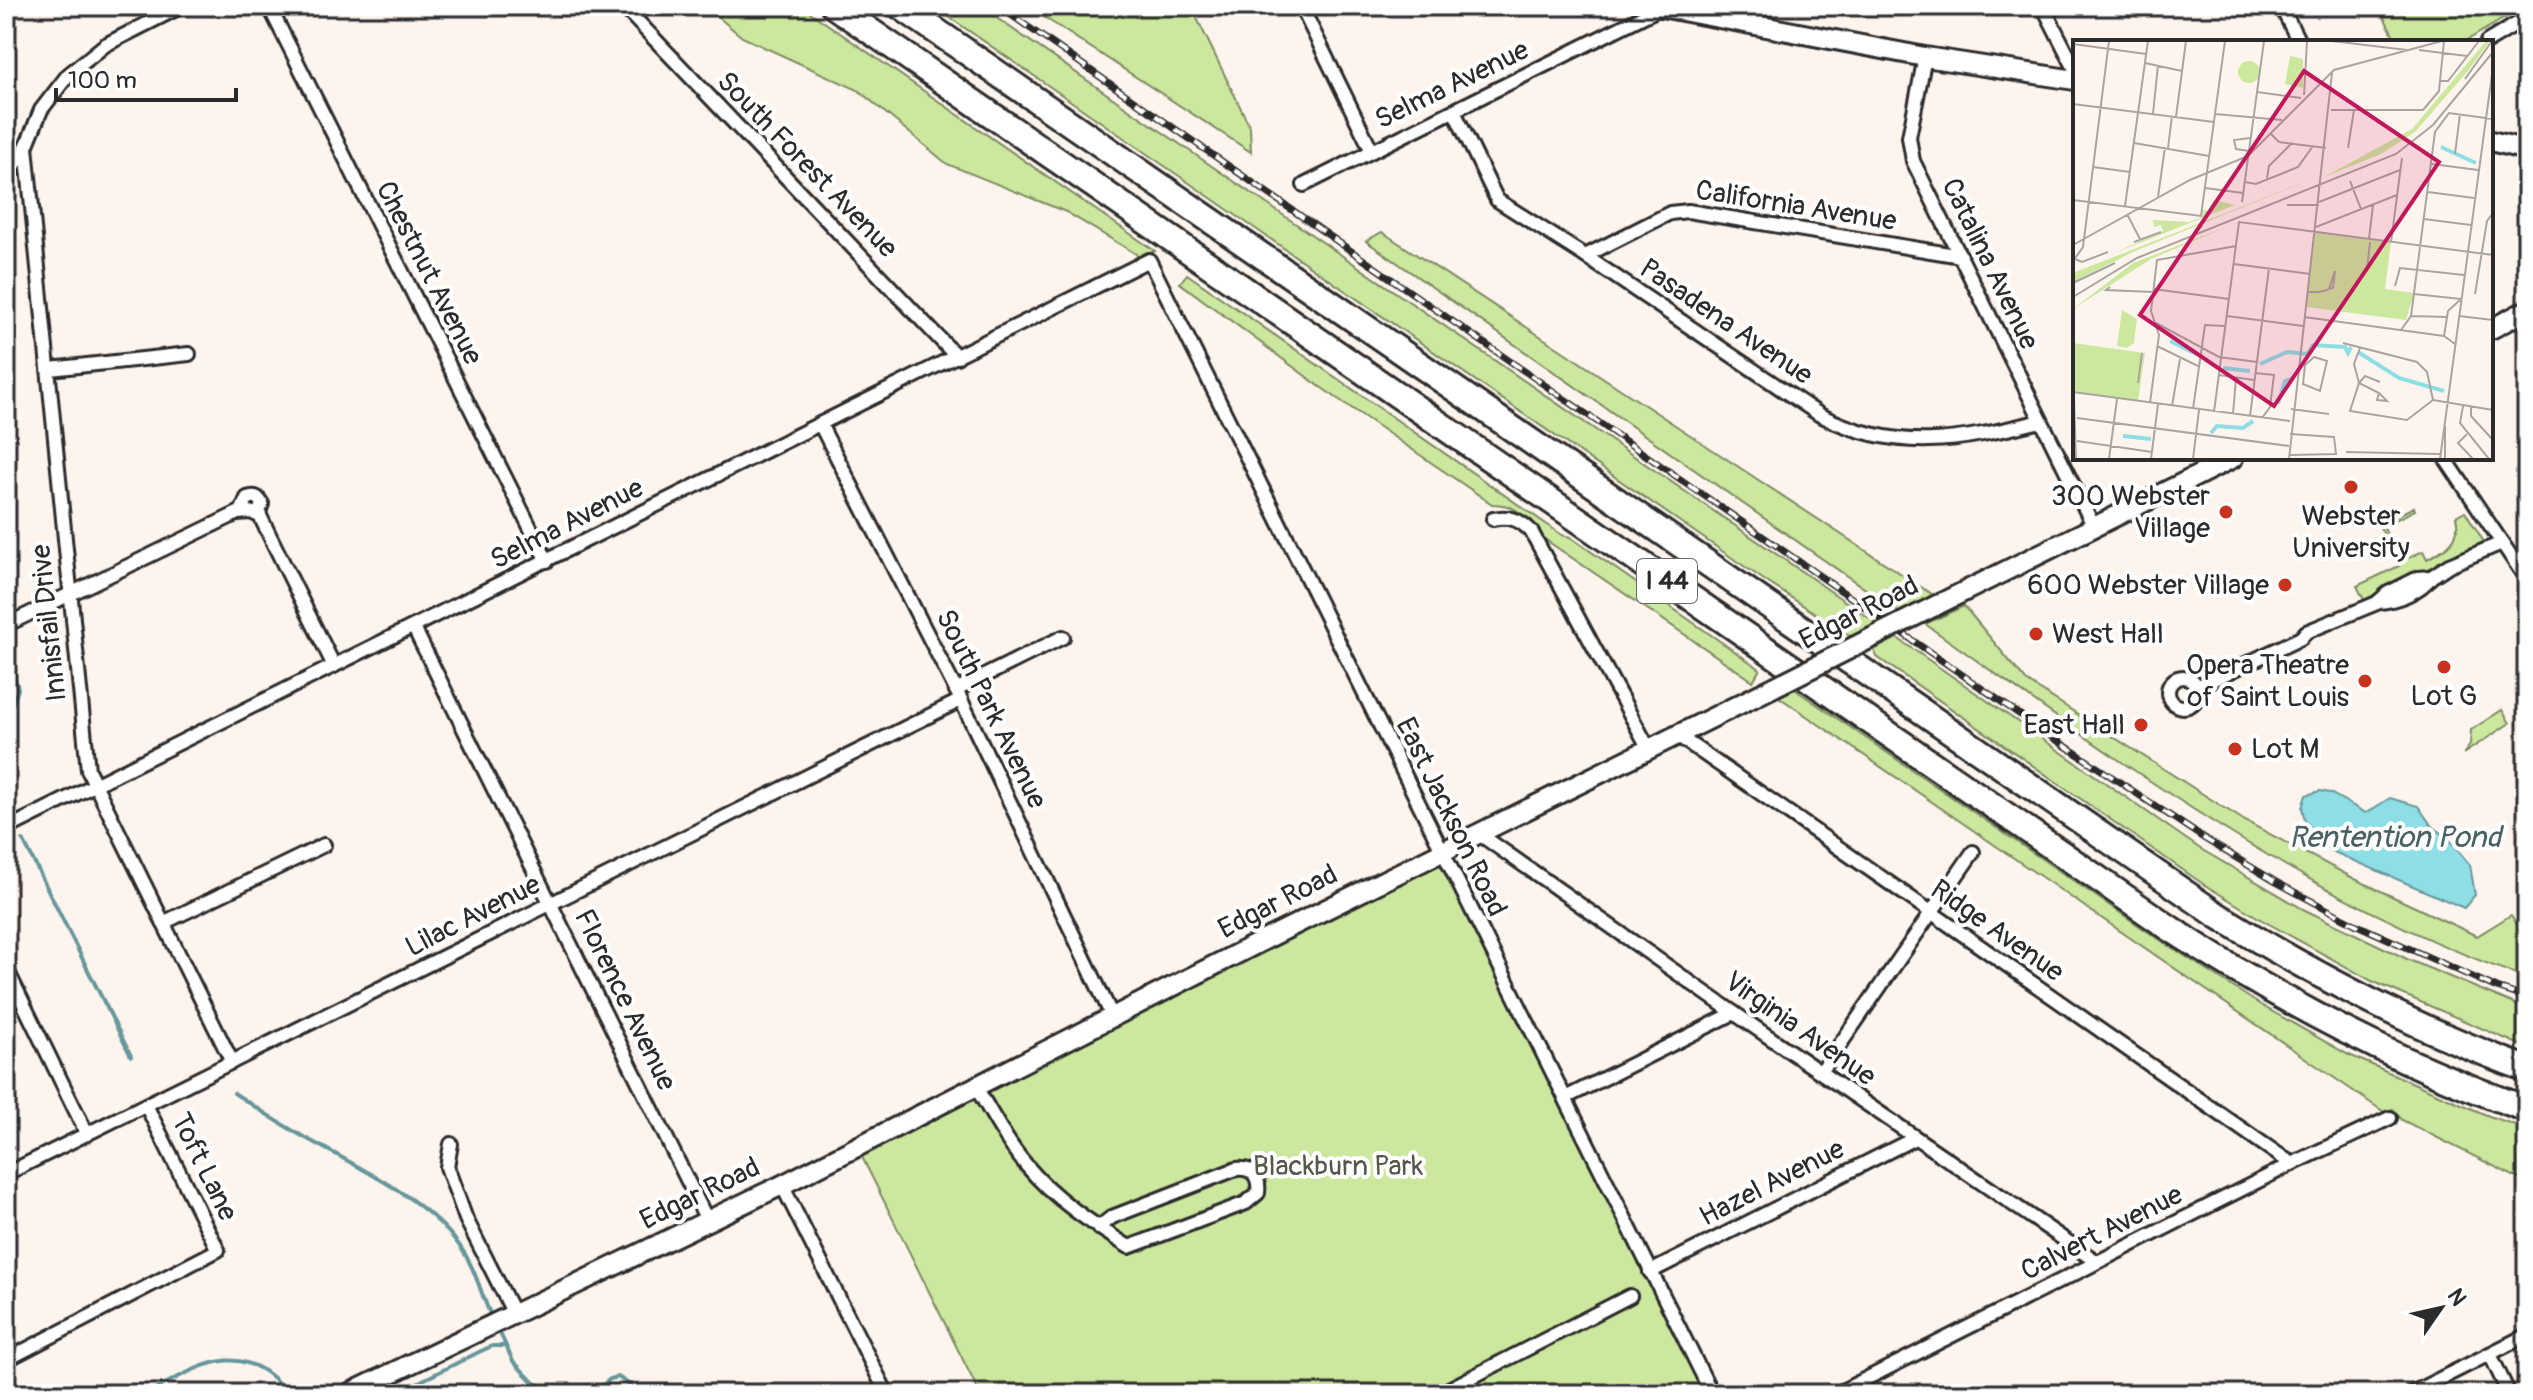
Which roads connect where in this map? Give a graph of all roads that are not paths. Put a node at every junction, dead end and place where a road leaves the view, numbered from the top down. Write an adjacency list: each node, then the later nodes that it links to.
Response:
1 (182, 6): 18 (street)
2 (269, 6): 38 (street, Chestnut Avenue)
3 (623, 6): 29 (street, South Forest Avenue)
4 (834, 6): 69 (highway, I 44)
5 (900, 6): 64 (highway, I 44)
6 (1301, 6): 20 (street)
7 (2043, 6): 14 (street)
8 (2281, 6): 11 (street)
9 (1661, 7): 13 (street); 16 (street, Selma Avenue)
10 (2527, 18): 12 (street)
11 (2298, 40)
12 (2490, 40)
13 (1925, 57): 15 (street); 24 (street, Catalina Avenue)
14 (2073, 65)
15 (2073, 80)
16 (1454, 111): 20 (street, Selma Avenue); 23 (street, Pasadena Avenue)
17 (2493, 142): 19 (street)
18 (26, 147): 21 (street); 30 (street, Innisfail Drive)
19 (2527, 150)
20 (1372, 151): 22 (street, Selma Avenue)
21 (6, 179)
22 (1304, 185)
23 (1585, 256): 24 (street, California Avenue); 31 (street, Pasadena Avenue)
24 (1961, 256): 31 (street, Catalina Avenue)
25 (1149, 260): 29 (street, Selma Avenue); 53 (street, East Jackson Road)
26 (2527, 310): 27 (street)
27 (2493, 328)
28 (189, 354): 30 (street)
29 (957, 357): 32 (street, Selma Avenue)
30 (50, 369): 40 (street, Innisfail Drive)
31 (2041, 421): 36 (street, Catalina Avenue)
32 (820, 424): 38 (street, Selma Avenue); 46 (street, South Park Avenue)
33 (2229, 460): 36 (street, Edgar Road)
34 (2446, 460): 37 (street)
35 (1493, 519): 48 (street)
36 (2094, 527): 47 (street, Edgar Road, bridge)
37 (2502, 543): 39 (street); 45 (street)
38 (547, 561): 42 (street, Selma Avenue)
39 (2527, 580)
40 (69, 596): 41 (street); 44 (street); 49 (street, Innisfail Drive)
41 (6, 625)
42 (414, 628): 44 (street, Selma Avenue); 55 (street, Florence Avenue)
43 (1063, 637): 46 (street, Lilac Avenue)
44 (334, 666): 49 (street, Selma Avenue)
45 (2197, 687)
46 (959, 695): 55 (street, Lilac Avenue); 62 (street, South Park Avenue)
47 (1677, 735): 48 (street, Edgar Road); 56 (street, Ridge Avenue)
48 (1649, 749): 51 (street, Edgar Road)
49 (95, 785): 50 (street, Selma Avenue); 57 (street, Innisfail Drive)
50 (6, 829)
51 (1478, 833): 53 (street, Edgar Road); 61 (street, Virginia Avenue)
52 (324, 845): 57 (street)
53 (1440, 852): 62 (street, Edgar Road); 67 (street, East Jackson Road)
54 (1973, 852): 56 (street)
55 (550, 903): 63 (street, Lilac Avenue); 77 (street, Florence Avenue)
56 (1930, 914): 65 (street); 74 (street, Ridge Avenue)
57 (163, 923): 63 (street, Innisfail Drive)
58 (6, 968): 59 (street)
59 (18, 993): 60 (street); 71 (street)
60 (6, 1000)
61 (1734, 1013): 65 (street, Virginia Avenue); 67 (street)
62 (1113, 1018): 66 (street, Edgar Road)
63 (232, 1062): 68 (street, Lilac Avenue)
64 (2527, 1069)
65 (1821, 1072): 72 (street, Virginia Avenue)
66 (976, 1087): 76 (street, Edgar Road); 78 (street)
67 (1565, 1098): 80 (street, East Jackson Road)
68 (146, 1105): 71 (street, Lilac Avenue); 85 (street, Toft Lane)
69 (2527, 1109)
70 (2390, 1118): 74 (street, Calvert Avenue)
71 (87, 1134): 75 (street, Lilac Avenue)
72 (1915, 1138): 79 (street, Virginia Avenue); 80 (street, Hazel Avenue)
73 (451, 1144): 82 (street)
74 (2292, 1164): 79 (street, Calvert Avenue)
75 (6, 1174)
76 (782, 1185): 77 (street, Edgar Road); 87 (street)
77 (708, 1222): 82 (street, Edgar Road)
78 (1098, 1228): 78 (street)
79 (2097, 1262): 90 (street, Calvert Avenue)
80 (1650, 1272): 89 (street, East Jackson Road)
81 (1630, 1296): 88 (street)
82 (502, 1320): 86 (street, Edgar Road)
83 (2527, 1335): 84 (street)
84 (2490, 1354): 91 (street); 92 (street)
85 (6, 1360)
86 (348, 1394)
87 (887, 1394)
88 (1439, 1394)
89 (1712, 1394)
90 (1836, 1394)
91 (2410, 1394)
92 (2509, 1394)

